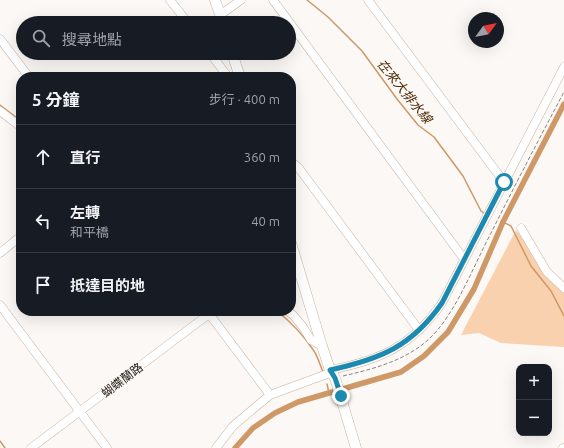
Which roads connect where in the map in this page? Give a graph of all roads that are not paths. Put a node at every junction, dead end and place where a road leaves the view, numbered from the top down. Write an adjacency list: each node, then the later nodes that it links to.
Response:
1 (170, 0): 6 (street)
2 (216, 0): 7 (main road)
3 (241, 0): 8 (street)
4 (273, 0): 9 (street)
5 (368, 0): 23 (street)
6 (183, 16)
7 (221, 16)
8 (225, 16)
9 (285, 16)
10 (296, 31): 27 (street)
11 (0, 39): 12 (street)
12 (16, 60)
13 (16, 60): 17 (street)
14 (215, 60): 18 (street)
15 (234, 60): 19 (main road)
16 (564, 67): 23 (street)
17 (25, 72)
18 (223, 72)
19 (238, 72)
20 (0, 111): 21 (street)
21 (16, 123)
22 (296, 165): 34 (street)
23 (504, 182): 27 (street)
24 (521, 228): 29 (street)
25 (16, 240): 26 (street)
26 (0, 253)
27 (464, 259): 34 (street)
28 (296, 262): 35 (main road)
29 (564, 288)
30 (0, 306): 38 (street)
31 (205, 316): 38 (street, 蝴蝶蘭路)
32 (213, 316): 37 (street)
33 (294, 316): 35 (street)
34 (419, 330): 36 (street)
35 (322, 346): 36 (main road)
36 (333, 374): 37 (street); 42 (main road)
37 (270, 395): 41 (street)
38 (80, 412): 39 (street, 蝴蝶蘭路); 40 (street)
39 (31, 448)
40 (107, 448)
41 (216, 448)
42 (356, 448)

